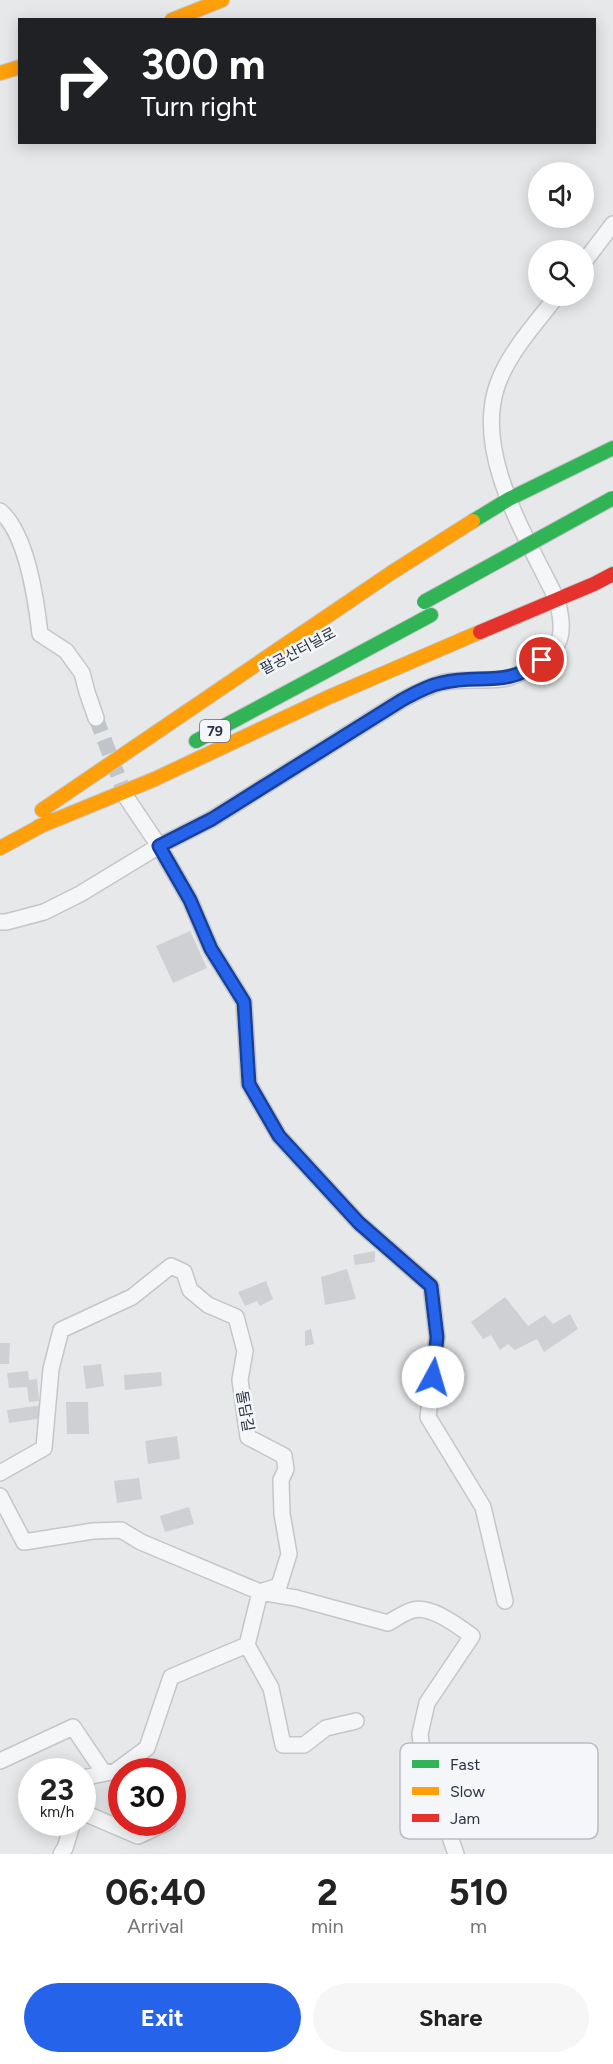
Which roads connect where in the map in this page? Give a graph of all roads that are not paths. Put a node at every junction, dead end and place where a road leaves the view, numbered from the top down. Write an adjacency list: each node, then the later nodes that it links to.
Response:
1 (222, 0): 2 (main road)
2 (178, 18)
3 (18, 68): 4 (main road)
4 (0, 73)
5 (613, 224): 6 (street)
6 (594, 249)
7 (549, 306): 10 (street)
8 (613, 448): 10 (main road)
9 (613, 498): 16 (main road, bridge)
10 (509, 499): 15 (street); 23 (main road)
11 (0, 511): 18 (street)
12 (552, 548): 13 (main road)
13 (522, 565)
14 (613, 574): 15 (main road)
15 (557, 600): 24 (main road); 26 (street)
16 (419, 605)
17 (436, 612): 20 (main road, 팔공산터널로 / 79)
18 (96, 718)
19 (169, 740): 23 (main road)
20 (183, 748)
21 (152, 765): 24 (main road)
22 (126, 797): 26 (street)
23 (42, 810): 25 (main road)
24 (36, 828): 27 (main road)
25 (0, 834)
26 (159, 846): 28 (street); 32 (street)
27 (0, 848)
28 (0, 922)
29 (0, 1473): 31 (street, 돌담길)
30 (0, 1496): 31 (street)
31 (260, 1592): 33 (street); 35 (street)
32 (505, 1601)
33 (247, 1645): 34 (street); 37 (street)
34 (356, 1721)
35 (421, 1743)
36 (0, 1761): 37 (street)
37 (104, 1773): 38 (street)
38 (96, 1775)
39 (69, 1836): 41 (street)
40 (451, 1839): 42 (street)
41 (61, 1854)
42 (456, 1854)

